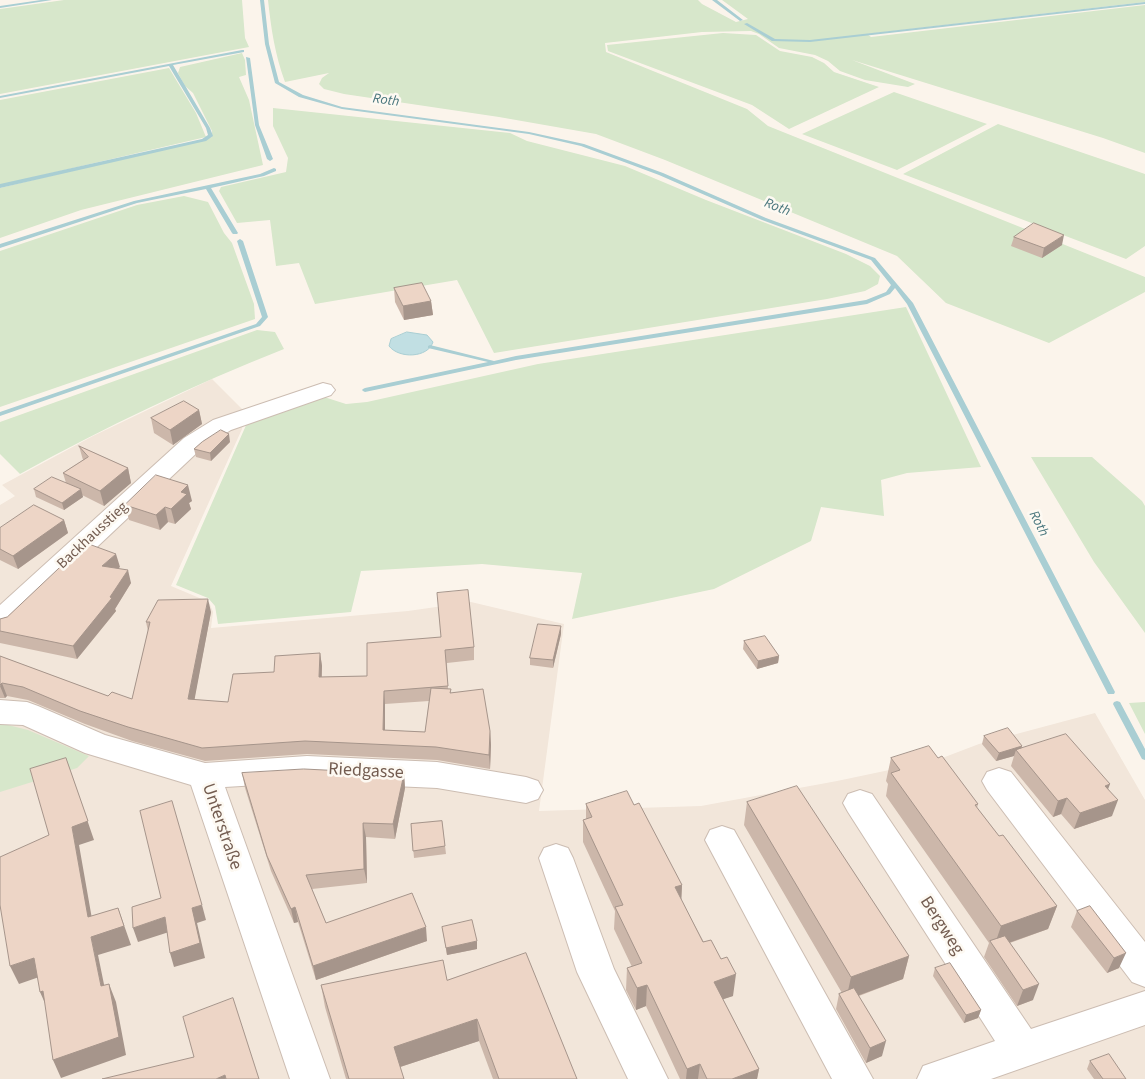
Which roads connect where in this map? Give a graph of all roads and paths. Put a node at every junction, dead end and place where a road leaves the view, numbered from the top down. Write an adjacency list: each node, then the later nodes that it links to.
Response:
1 (323, 390): 2 (street, Backhausstieg)
2 (0, 622)
3 (0, 712): 4 (street, Unterstraße)
4 (205, 776): 6 (street, Riedgasse); 13 (street, Unterstraße)
5 (999, 781): 10 (street)
6 (526, 790)
7 (860, 803): 12 (street, Bergweg)
8 (722, 840): 15 (street)
9 (556, 858): 14 (street)
10 (1145, 970)
11 (1145, 1008): 12 (street)
12 (1022, 1049): 16 (street)
13 (310, 1079)
14 (648, 1079)
15 (853, 1079)
16 (937, 1079)

